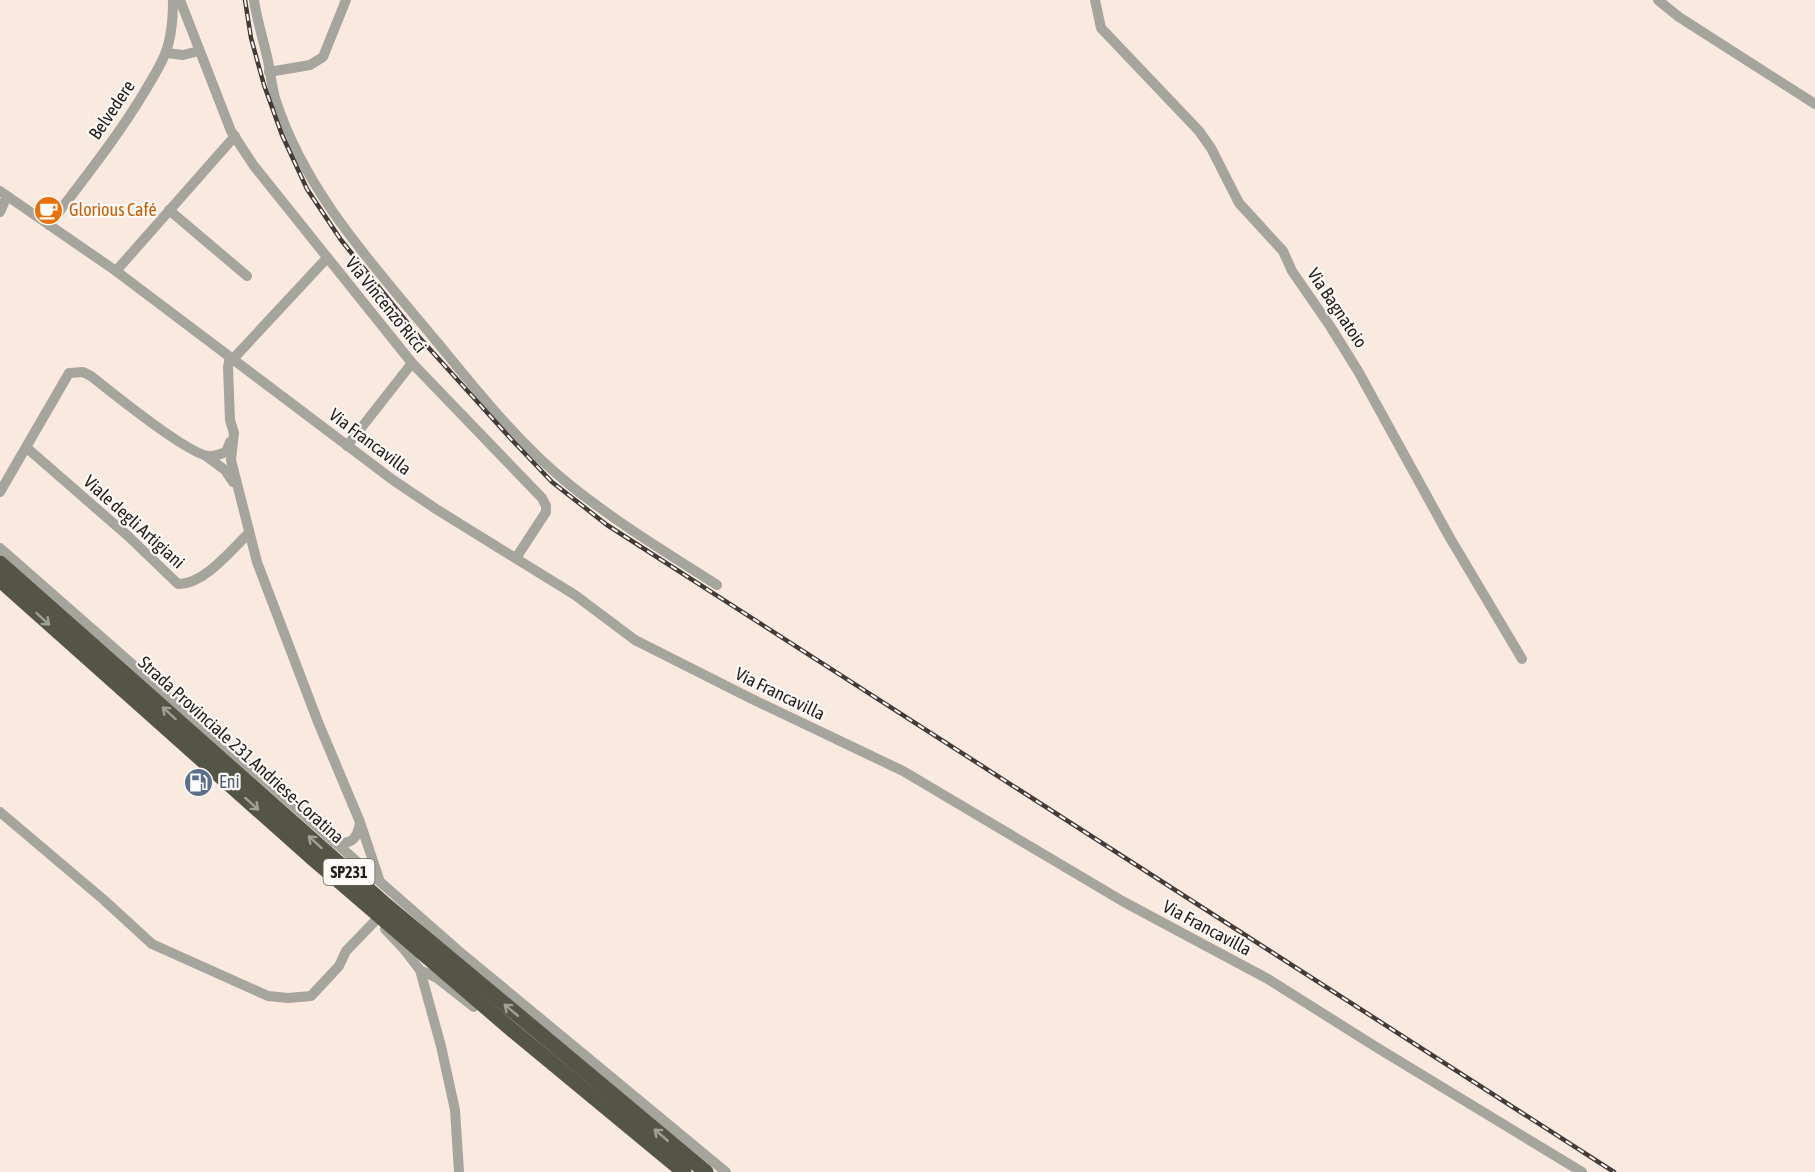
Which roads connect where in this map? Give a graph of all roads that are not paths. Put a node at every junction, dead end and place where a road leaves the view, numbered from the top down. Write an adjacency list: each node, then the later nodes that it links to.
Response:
1 (173, 0): 7 (street, Belvedere)
2 (180, 0): 8 (street, Via Vincenzo Ricci)
3 (254, 0): 11 (street)
4 (346, 0): 11 (street)
5 (1095, 0): 35 (street, Via Bagnatoio)
6 (1658, 0): 12 (street)
7 (171, 31): 8 (street); 10 (street, Belvedere)
8 (192, 31): 9 (street, Via Vincenzo Ricci)
9 (199, 51): 10 (street); 13 (street, Via Vincenzo Ricci)
10 (166, 53): 17 (street, Belvedere)
11 (269, 72): 34 (street)
12 (1815, 104)
13 (235, 136): 15 (street); 18 (street, Via Vincenzo Ricci)
14 (4, 194): 16 (street); 17 (street, Via Francavilla)
15 (169, 210): 19 (street); 20 (street)
16 (0, 212)
17 (49, 225): 19 (street, Via Francavilla)
18 (327, 258): 21 (street); 22 (street, Via Vincenzo Ricci)
19 (116, 271): 21 (street, Via Francavilla)
20 (247, 276)
21 (231, 358): 23 (street); 24 (street, Via Francavilla)
22 (412, 363): 24 (street); 31 (street, Via Vincenzo Ricci)
23 (234, 433): 26 (street); 27 (street)
24 (347, 446): 31 (street, Via Francavilla)
25 (27, 448): 26 (street); 28 (street); 29 (street, Viale degli Artigiani)
26 (205, 456): 27 (street)
27 (238, 490): 29 (street)
28 (0, 492)
29 (249, 533): 37 (street)
30 (0, 548): 38 (street, SP231)
31 (516, 558): 48 (street, Via Francavilla)
32 (0, 563): 46 (highway, Strada Provinciale 231 Andriese-Coratina / SP231, one-way to 32)
33 (0, 580): 39 (highway, Strada Provinciale 231 Andriese-Coratina / SP231, one-way to 39)
34 (717, 585)
35 (1522, 659)
36 (0, 812): 41 (street)
37 (360, 822): 38 (street); 40 (street)
38 (334, 842): 40 (street, SP231)
39 (334, 877): 41 (street); 45 (highway, Strada Provinciale 231 Andriese-Coratina / SP231)
40 (379, 880): 47 (street, SP231)
41 (376, 920): 42 (street)
42 (420, 970): 43 (street); 44 (street)
43 (459, 1172)
44 (674, 1172)
45 (684, 1172)
46 (706, 1172)
47 (726, 1172)
48 (1582, 1172)

